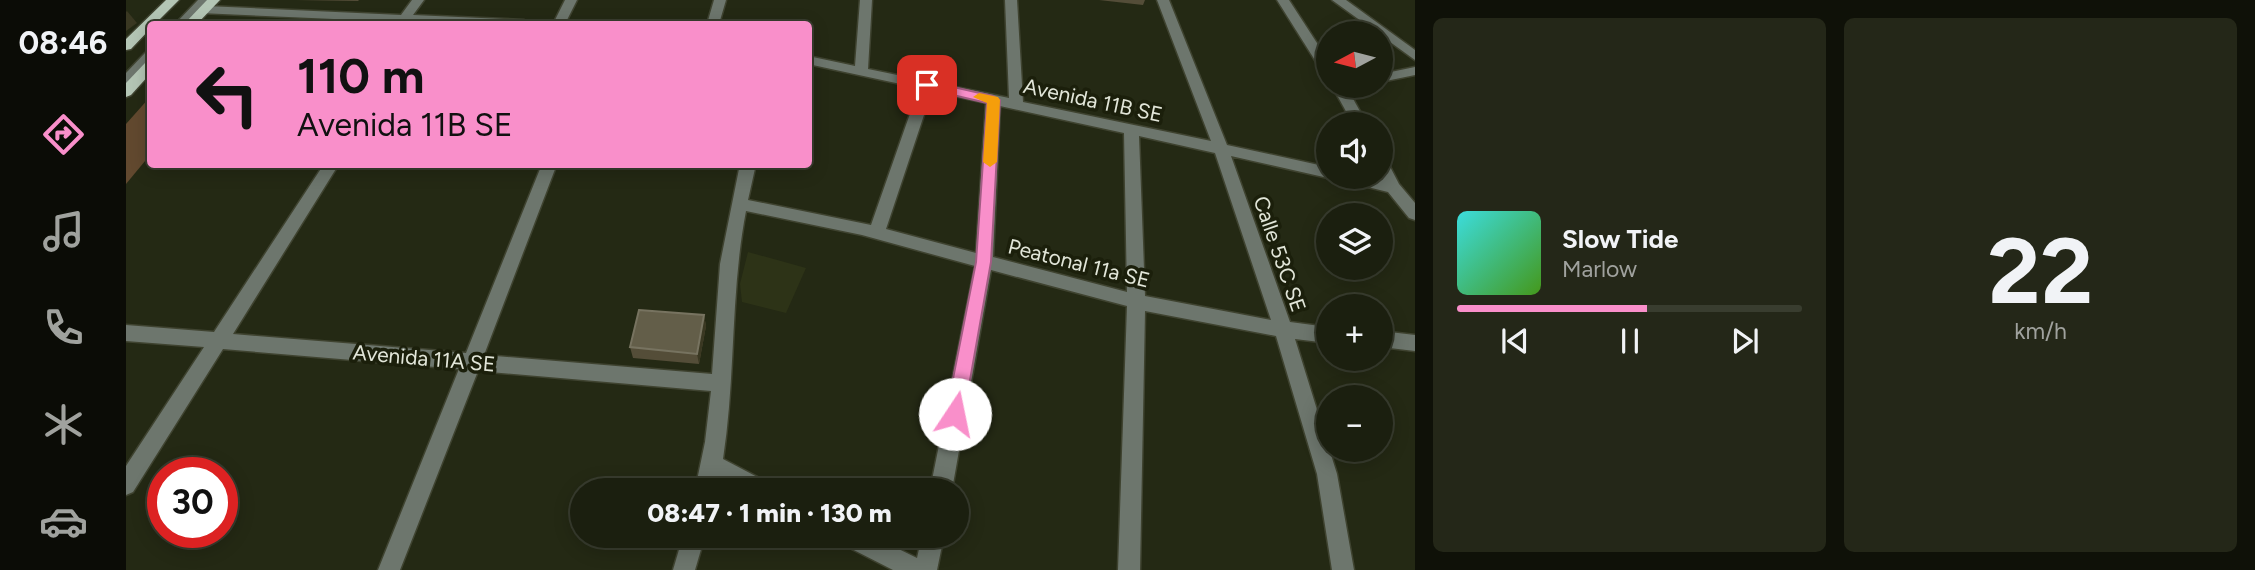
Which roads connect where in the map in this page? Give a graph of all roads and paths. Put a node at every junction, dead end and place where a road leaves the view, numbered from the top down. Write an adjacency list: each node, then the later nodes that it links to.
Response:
1 (173, 0): 13 (main road)
2 (418, 0): 12 (street)
3 (571, 0): 17 (street)
4 (720, 0): 18 (street)
5 (866, 0): 26 (street)
6 (1011, 0): 33 (street)
7 (1163, 0): 35 (street, Calle 53C SE)
8 (1265, 0): 10 (street)
9 (1338, 0): 22 (street)
10 (1284, 1): 21 (street)
11 (208, 3): 12 (street); 14 (street); 15 (main road)
12 (404, 19): 16 (street)
13 (151, 21)
14 (185, 21)
15 (193, 21)
16 (417, 21)
17 (560, 21)
18 (714, 21)
19 (147, 25): 20 (main road)
20 (126, 45)
21 (1316, 51)
22 (1415, 57)
23 (147, 59): 29 (street)
24 (812, 61): 26 (street, Avenida 11B SE)
25 (147, 69): 31 (main road)
26 (861, 71): 30 (street, Avenida 11B SE)
27 (1415, 71): 28 (street)
28 (1393, 76)
29 (126, 80)
30 (927, 85): 32 (street, Avenida 11B SE); 43 (street)
31 (126, 92)
32 (993, 100): 33 (street, Avenida 11B SE); 44 (street)
33 (1016, 105): 34 (street, Avenida 11B SE)
34 (1131, 130): 35 (street, Avenida 11B SE); 45 (street)
35 (1221, 149): 39 (street, Avenida 11B SE); 46 (street, Calle 53C SE)
36 (329, 168): 49 (street)
37 (548, 168): 52 (street)
38 (747, 168): 41 (street)
39 (1316, 169)
40 (1393, 187): 42 (street)
41 (739, 204): 43 (street, Peatonal 11a SE); 53 (street)
42 (1415, 214)
43 (877, 232): 44 (street, Peatonal 11a SE)
44 (984, 262): 45 (street, Peatonal 11a SE); 57 (street)
45 (1136, 302): 46 (street, Peatonal 11a SE); 66 (street)
46 (1282, 330): 48 (street, Peatonal 11a SE); 67 (street, Calle 53C SE)
47 (126, 333): 49 (street, Avenida 11A SE)
48 (1316, 334)
49 (219, 341): 52 (street, Avenida 11A SE); 58 (street)
50 (1393, 341): 51 (street)
51 (1415, 343)
52 (471, 362): 53 (street, Avenida 11A SE); 62 (street)
53 (723, 383): 54 (street)
54 (713, 464): 55 (street); 56 (street)
55 (709, 478)
56 (739, 478)
57 (943, 478)
58 (126, 485)
59 (690, 548): 63 (street)
60 (874, 548): 64 (street)
61 (931, 548): 65 (street)
62 (389, 570)
63 (684, 570)
64 (917, 570)
65 (926, 570)
66 (1129, 570)
67 (1343, 570)

